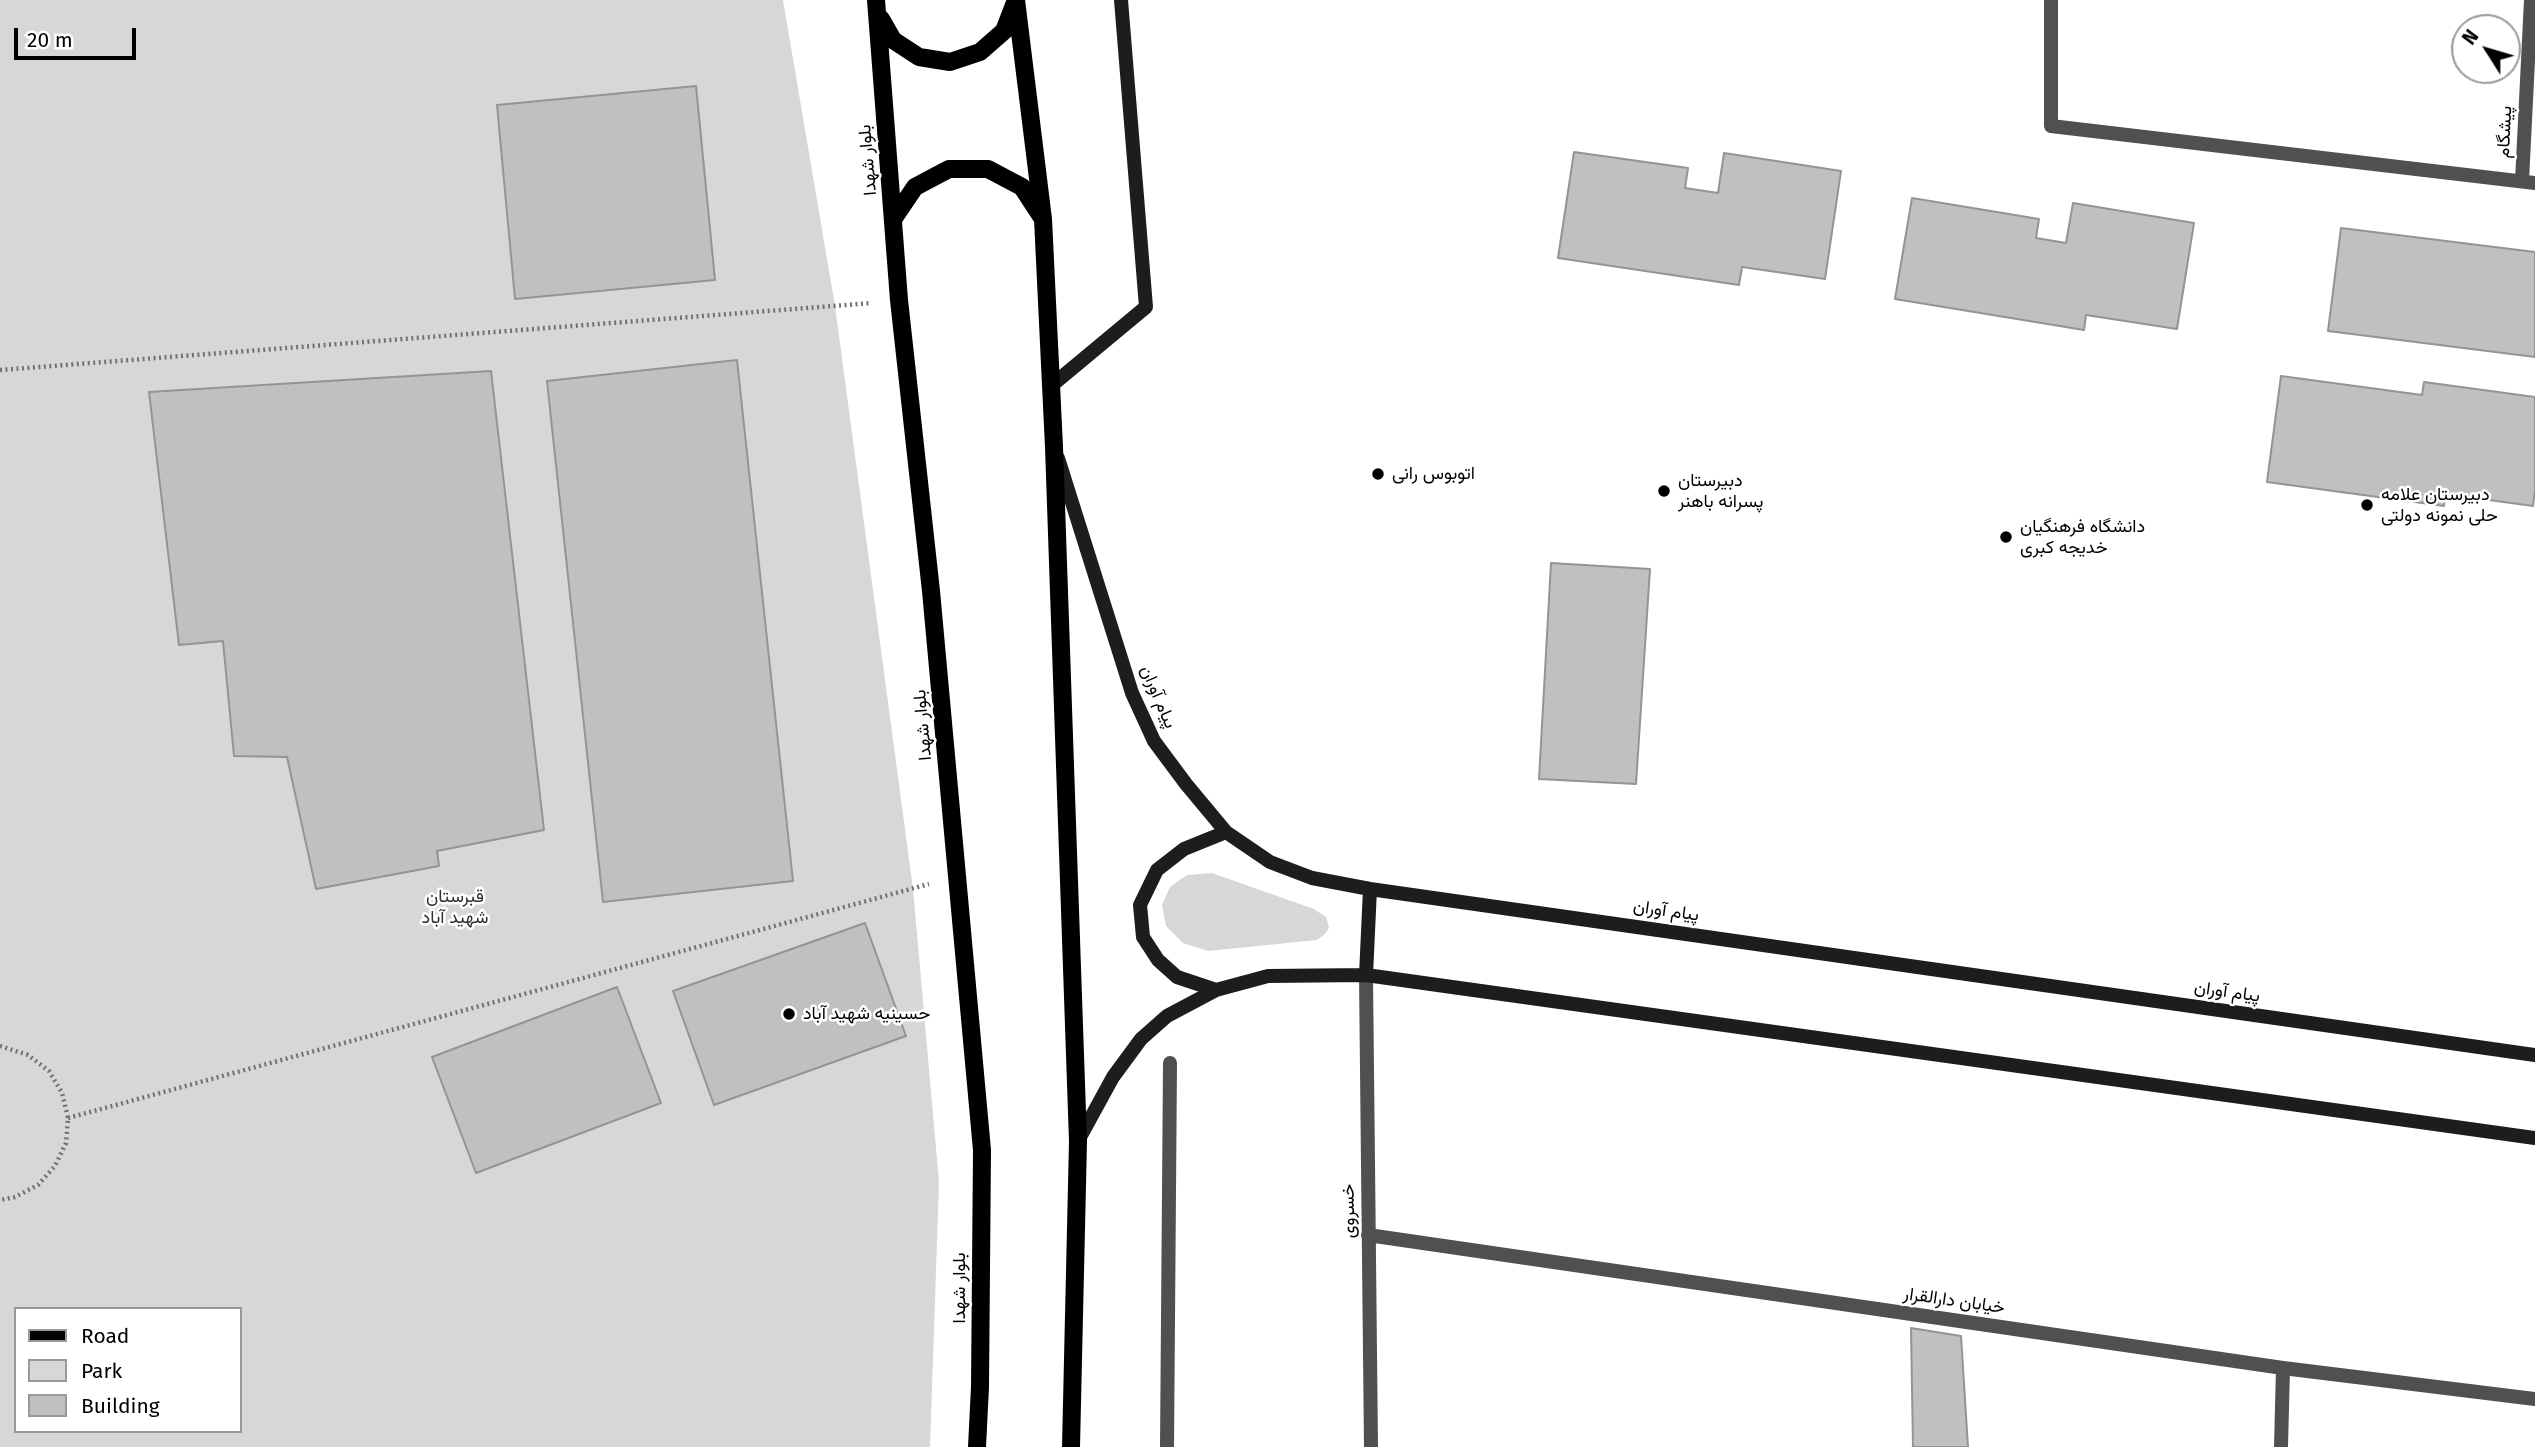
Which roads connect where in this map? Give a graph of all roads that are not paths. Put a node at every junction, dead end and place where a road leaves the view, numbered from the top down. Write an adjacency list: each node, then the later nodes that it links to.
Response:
1 (1121, 0): 9 (main road)
2 (2051, 0): 6 (street)
3 (2531, 0): 6 (street, پیشگام)
4 (1016, 1): 5 (main road); 8 (main road)
5 (877, 6): 7 (main road, بلوار شهدا)
6 (2529, 182)
7 (894, 218): 8 (main road); 22 (main road, بلوار شهدا)
8 (1043, 219): 9 (main road)
9 (1051, 386): 10 (main road)
10 (1054, 447): 11 (main road, پیام آوران); 18 (main road)
11 (1226, 832): 12 (main road, پیام آوران); 14 (main road)
12 (1370, 889): 13 (main road); 15 (main road, پیام آوران)
13 (1366, 975): 14 (main road); 17 (main road); 19 (street, خسروی)
14 (1216, 990): 18 (main road)
15 (2535, 1055)
16 (1170, 1063): 24 (street)
17 (2535, 1138)
18 (1078, 1141): 23 (main road)
19 (1368, 1235): 20 (street, خیابان دارالقرار); 25 (street, خسروی)
20 (2283, 1368): 21 (street, خیابان دارالقرار); 26 (street)
21 (2535, 1399)
22 (977, 1447)
23 (1071, 1447)
24 (1167, 1447)
25 (1371, 1447)
26 (2281, 1447)

